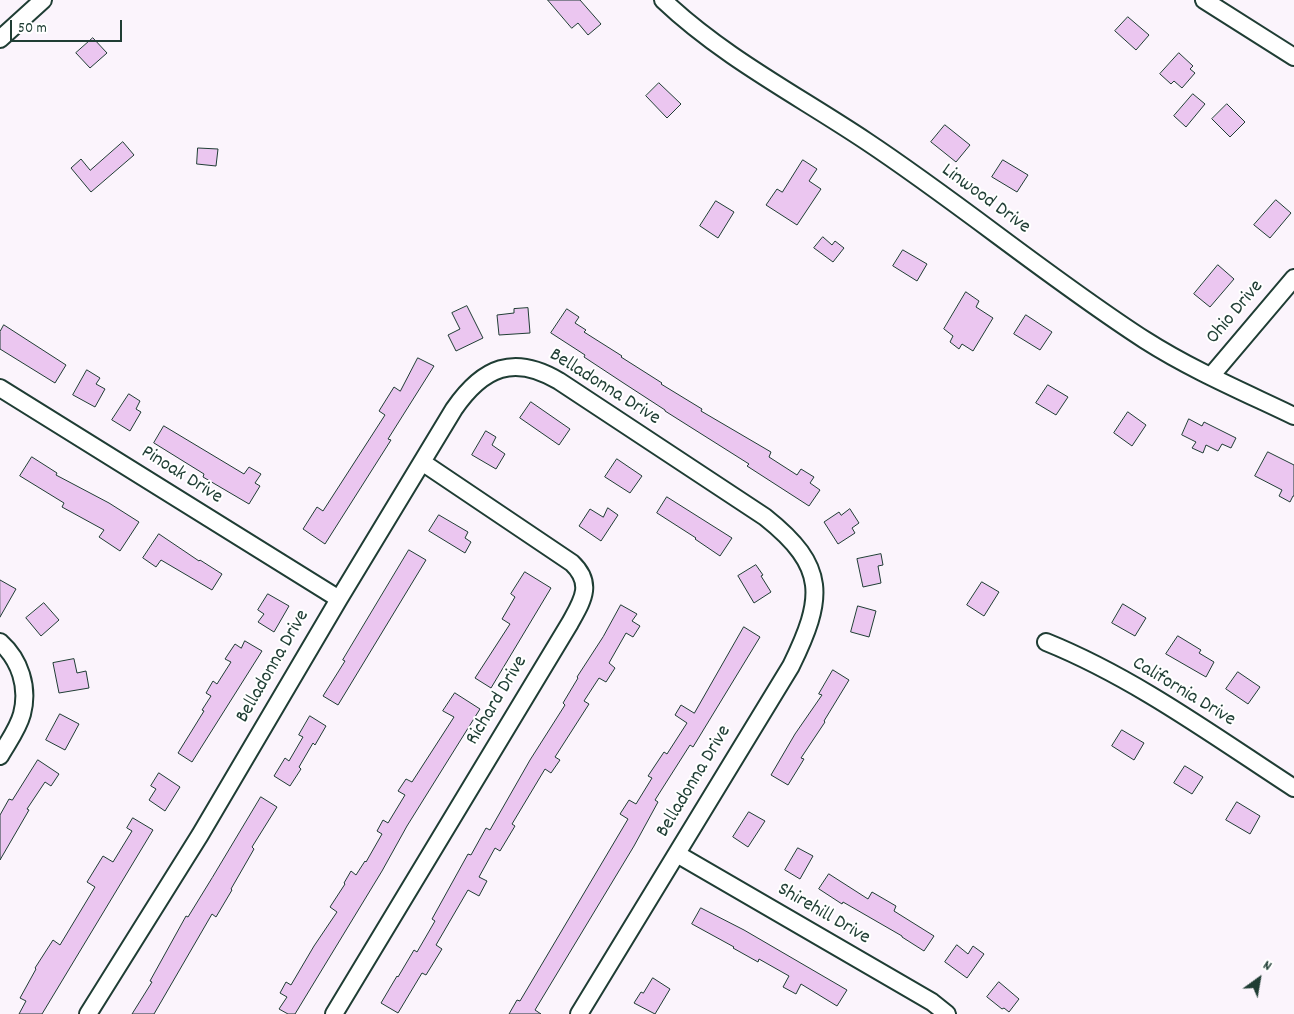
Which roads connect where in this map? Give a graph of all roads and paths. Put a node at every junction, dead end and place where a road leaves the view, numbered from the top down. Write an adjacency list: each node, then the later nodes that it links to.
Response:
1 (43, 0): 4 (street)
2 (663, 0): 7 (street, Linwood Drive)
3 (1204, 0): 5 (street)
4 (0, 39)
5 (1294, 57)
6 (1294, 278): 7 (street, Ohio Drive)
7 (1211, 376): 9 (street, Linwood Drive)
8 (0, 388): 11 (street, Pinoak Drive)
9 (1294, 416)
10 (422, 462): 11 (street, Belladonna Drive); 16 (street, Belladonna Drive); 18 (street, Richard Drive)
11 (339, 599): 17 (street, Belladonna Drive)
12 (0, 642): 14 (street)
13 (1046, 642): 15 (street, California Drive)
14 (0, 756)
15 (1294, 788)
16 (677, 854): 19 (street, Belladonna Drive); 20 (street, Shirehill Drive)
17 (88, 1014)
18 (334, 1014)
19 (579, 1014)
20 (947, 1014)

